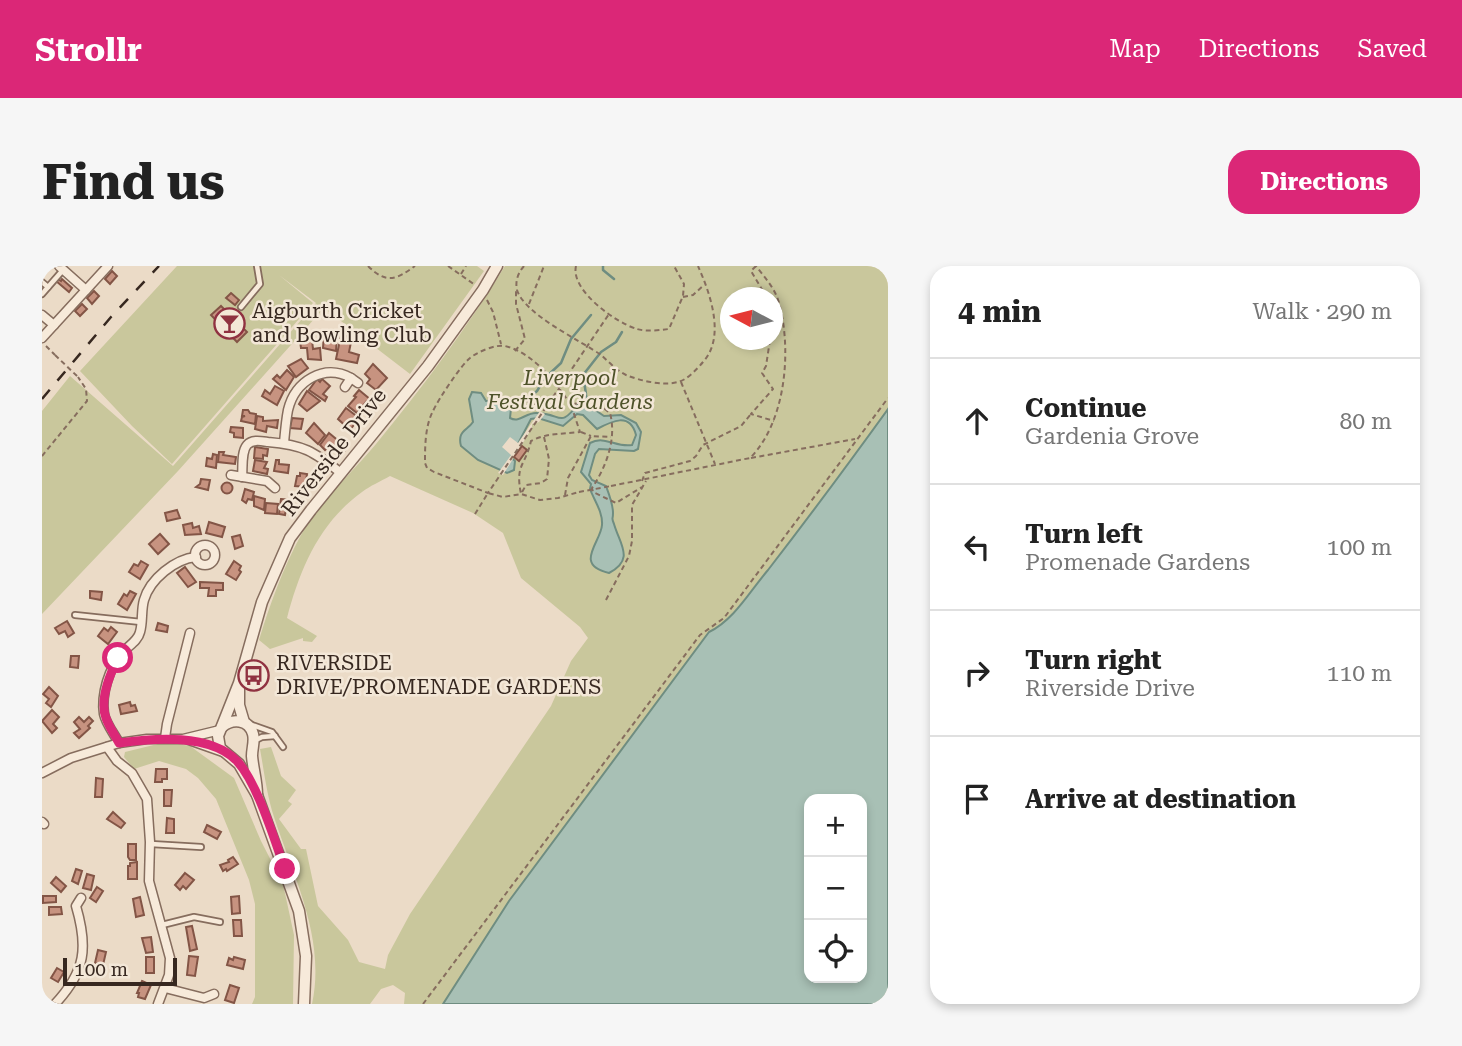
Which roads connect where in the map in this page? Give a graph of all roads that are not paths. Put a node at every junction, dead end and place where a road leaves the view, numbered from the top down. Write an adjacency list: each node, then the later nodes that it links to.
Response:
1 (108, 266): 7 (street)
2 (257, 266): 9 (lane)
3 (498, 266): 15 (street, Riverside Drive)
4 (63, 268): 6 (lane); 7 (street)
5 (42, 282): 6 (lane)
6 (48, 287): 8 (lane)
7 (86, 290): 11 (street)
8 (42, 295)
9 (241, 307)
10 (42, 315): 11 (street)
11 (54, 325): 12 (street)
12 (42, 340)
13 (345, 387): 14 (street)
14 (284, 443): 15 (street); 17 (street)
15 (341, 473): 23 (street, Riverside Drive)
16 (231, 475): 17 (street)
17 (242, 477): 18 (street)
18 (275, 488)
19 (196, 557): 21 (street)
20 (75, 615): 21 (lane)
21 (141, 622): 29 (street)
22 (190, 633): 27 (street)
23 (239, 682): 24 (street, Riverside Drive); 25 (street, Riverside Drive)
24 (245, 723): 25 (street); 26 (lane); 30 (street)
25 (221, 728): 28 (street); 33 (street)
26 (276, 736): 30 (lane); 32 (lane)
27 (165, 738): 28 (street); 29 (street)
28 (183, 738): 33 (street)
29 (119, 743): 31 (street)
30 (253, 744): 33 (street); 35 (street)
31 (107, 747): 34 (street); 36 (street)
32 (283, 747)
33 (228, 755): 35 (street)
34 (42, 773)
35 (257, 795): 45 (street)
36 (150, 844): 37 (lane); 40 (street)
37 (201, 847)
38 (75, 903): 43 (street)
39 (220, 922): 40 (lane)
40 (161, 925): 41 (street)
41 (165, 988): 42 (street); 44 (street)
42 (214, 994)
43 (55, 1004)
44 (158, 1004)
45 (304, 1004)

